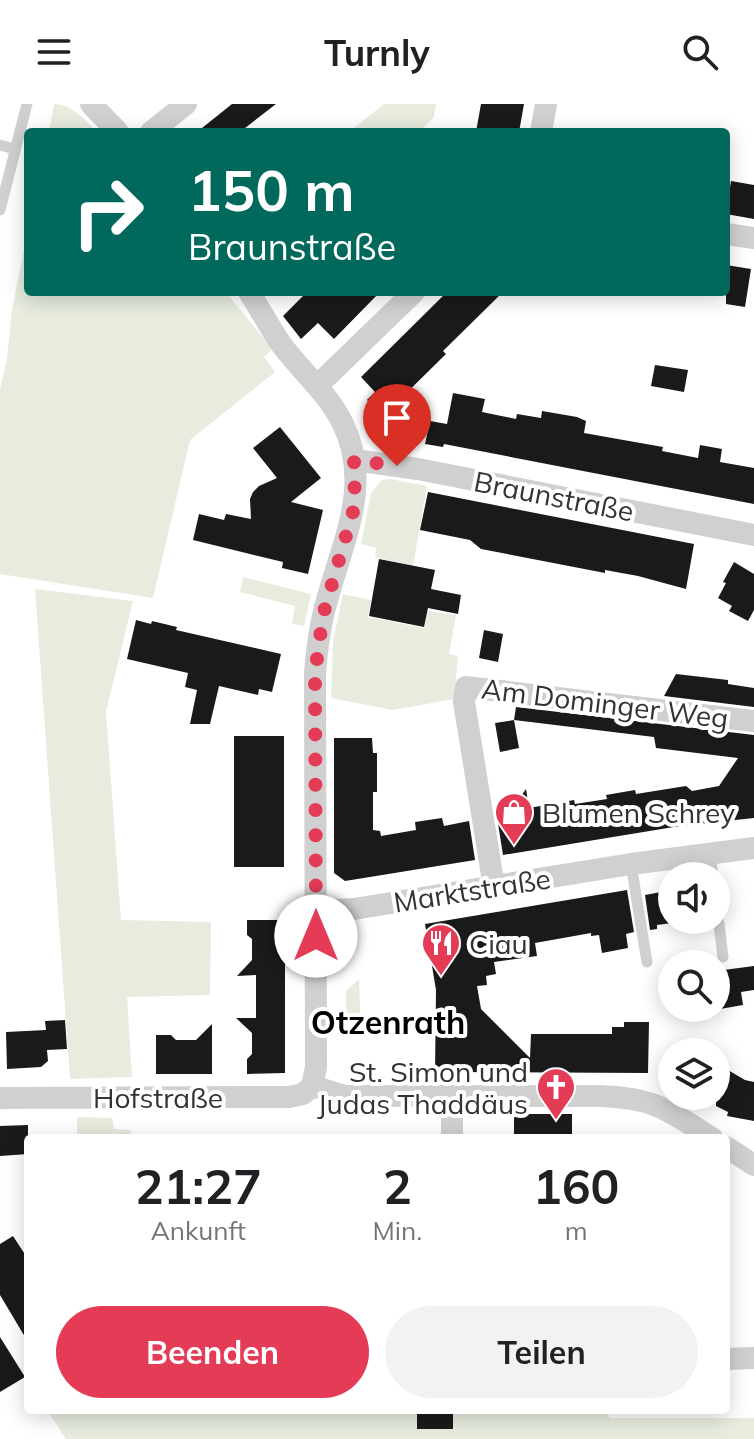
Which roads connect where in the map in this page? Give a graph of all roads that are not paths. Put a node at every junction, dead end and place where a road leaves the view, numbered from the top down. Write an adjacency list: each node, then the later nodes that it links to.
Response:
1 (27, 104): 9 (lane)
2 (91, 104): 5 (street)
3 (186, 104): 6 (street)
4 (546, 104): 7 (street)
5 (114, 128)
6 (156, 128)
7 (542, 128)
8 (0, 145): 9 (lane)
9 (15, 149): 10 (lane)
10 (0, 210)
11 (730, 235): 12 (street)
12 (754, 238)
13 (251, 296): 15 (street)
14 (410, 296): 15 (street)
15 (318, 385): 16 (street)
16 (354, 460): 17 (street, Braunstraße); 24 (street)
17 (754, 535)
18 (754, 721): 23 (street, Am Dominger Weg)
19 (754, 848): 20 (street, Marktstraße)
20 (710, 852): 21 (lane); 22 (street, Marktstraße)
21 (711, 862)
22 (631, 864): 23 (street, Marktstraße); 25 (lane)
23 (494, 887): 24 (street, Marktstraße)
24 (316, 911): 26 (street)
25 (647, 962)
26 (312, 1086): 27 (street); 28 (street, Hofstraße)
27 (452, 1096): 29 (street); 30 (street)
28 (0, 1098)
29 (452, 1134)
30 (706, 1134)
31 (730, 1150): 32 (street)
32 (754, 1168): 33 (street)
33 (754, 1182)
34 (754, 1358): 35 (street)
35 (730, 1359)

